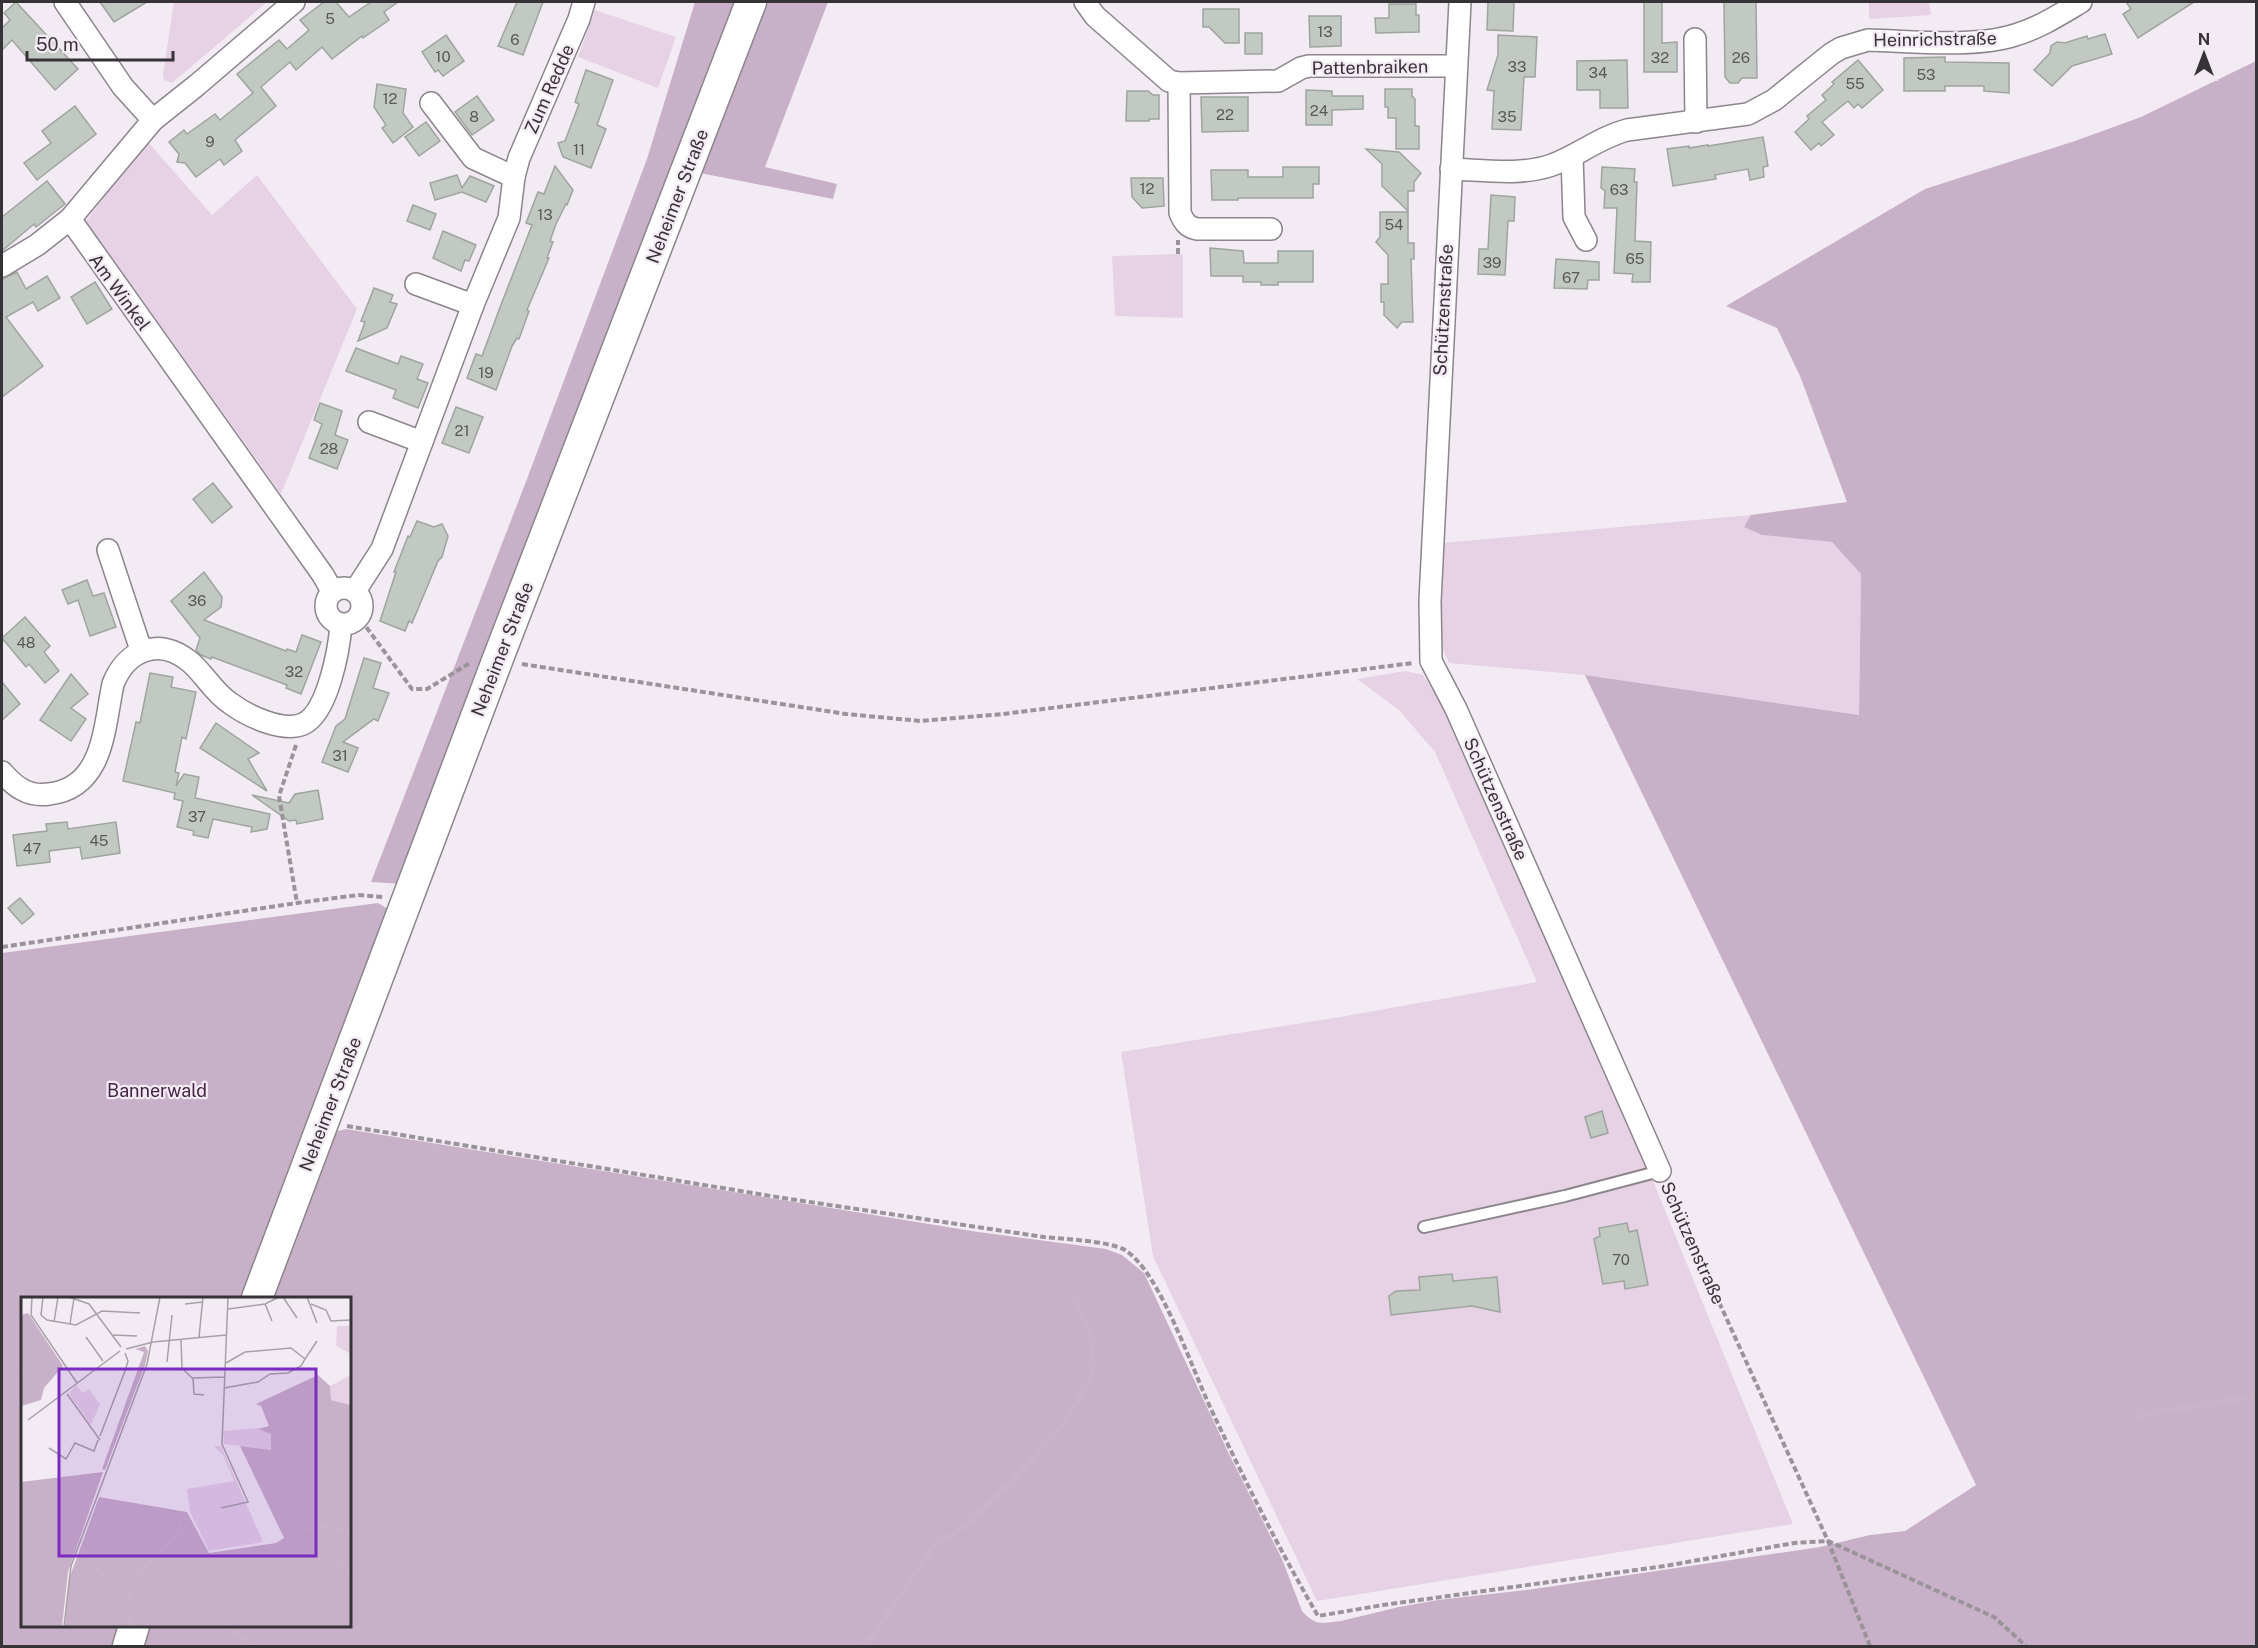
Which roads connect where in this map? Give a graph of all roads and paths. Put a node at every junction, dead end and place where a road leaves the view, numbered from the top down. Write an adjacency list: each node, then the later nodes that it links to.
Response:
1 (65, 2): 12 (street)
2 (294, 2): 12 (street)
3 (585, 2): 16 (street, Zum Redde)
4 (751, 2): 30 (main road, Neheimer Straße)
5 (1085, 2): 10 (street)
6 (1460, 2): 9 (street, Schützenstraße)
7 (2080, 2): 13 (street, Heinrichstraße)
8 (1695, 39): 13 (street)
9 (1456, 66): 10 (street, Pattenbraiken); 15 (street, Schützenstraße)
10 (1179, 82): 18 (street)
11 (431, 103): 16 (street)
12 (153, 120): 17 (street)
13 (1696, 122): 14 (street, Heinrichstraße)
14 (1572, 156): 15 (street, Heinrichstraße); 19 (street)
15 (1451, 169): 31 (street, Schützenstraße)
16 (514, 177): 22 (street, Zum Redde)
17 (70, 219): 20 (street); 26 (street, Am Winkel)
18 (1271, 229)
19 (1586, 240)
20 (2, 266)
21 (416, 284): 22 (street)
22 (473, 305): 24 (street, Zum Redde)
23 (369, 422): 24 (street)
24 (422, 442): 27 (street, Zum Redde)
25 (108, 550): 29 (street)
26 (332, 591): 27 (street); 28 (street)
27 (355, 591): 28 (street)
28 (350, 621): 30 (path); 32 (street)
29 (141, 651): 32 (street); 33 (street)
30 (497, 660): 31 (path); 34 (main road, Neheimer Straße)
31 (1431, 661): 38 (street, Schützenstraße)
32 (303, 724): 35 (path)
33 (2, 772)
34 (407, 900): 35 (path); 37 (main road, Neheimer Straße)
35 (297, 903): 36 (path)
36 (2, 947)
37 (323, 1122): 40 (main road, Neheimer Straße); 41 (path)
38 (1660, 1171): 39 (lane); 41 (path, Schützenstraße)
39 (1424, 1227)
40 (258, 1297)
41 (1828, 1541): 44 (path, Schützenstraße); 45 (path)
42 (134, 1627): 43 (main road)
43 (128, 1647)
44 (1870, 1647)
45 (2026, 1647)

